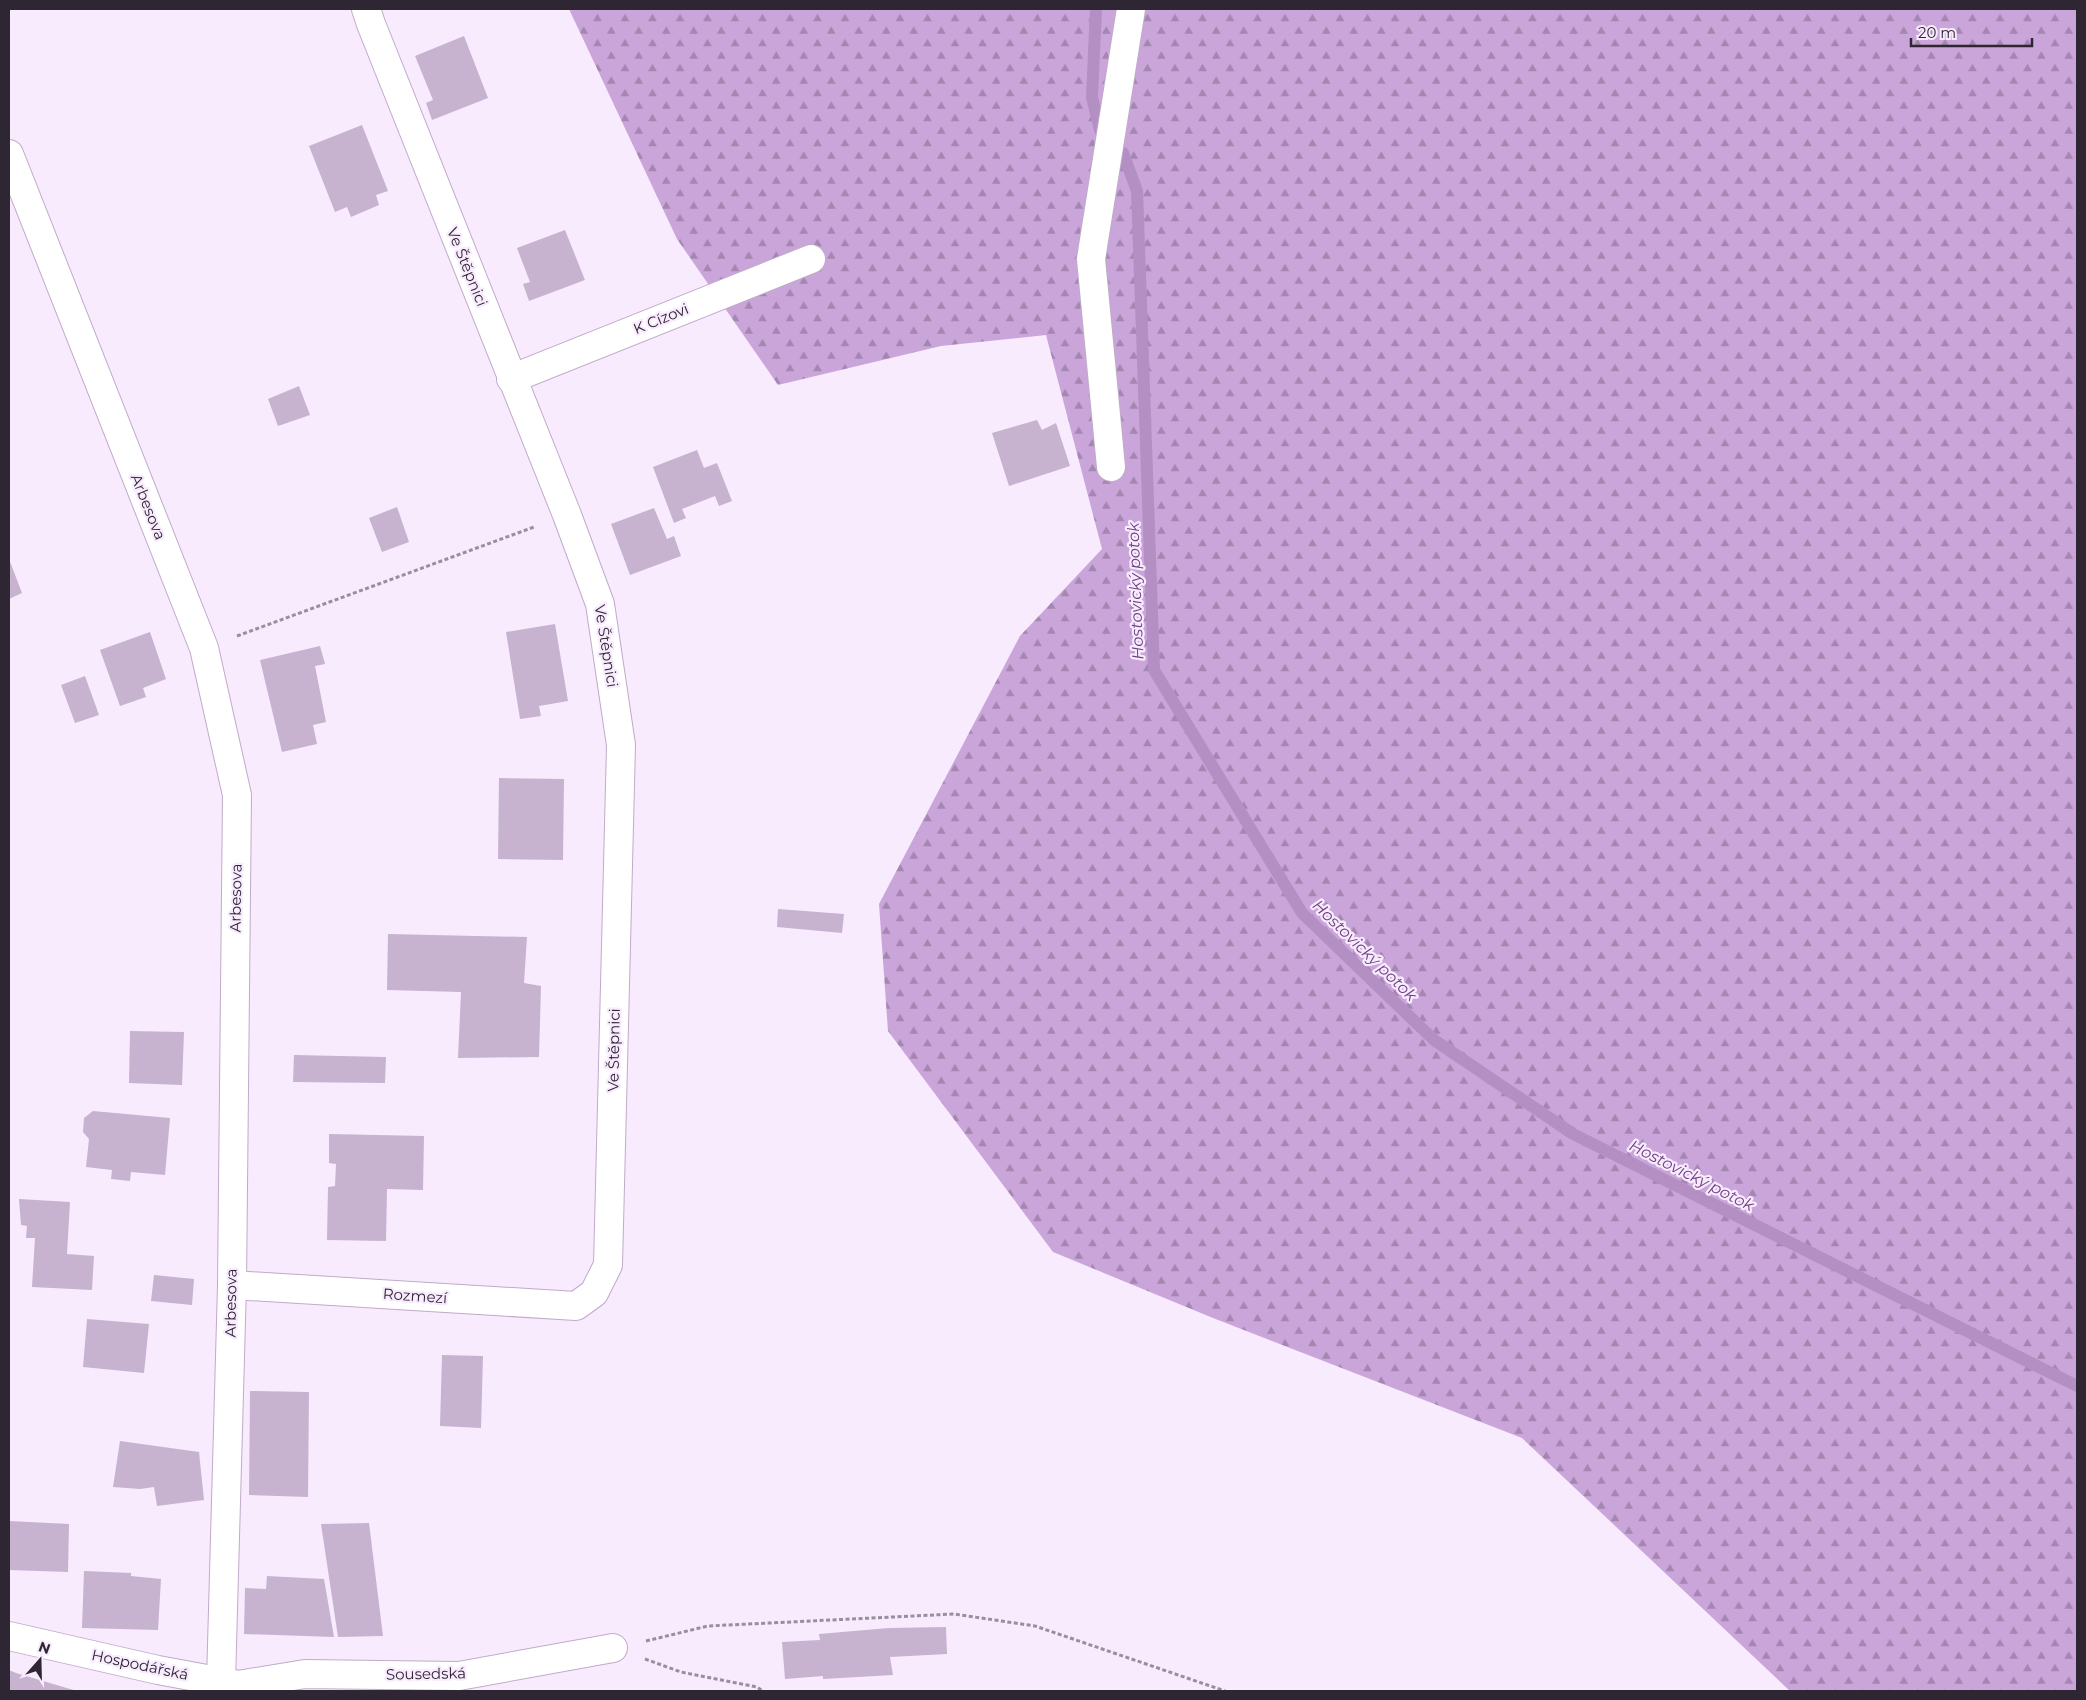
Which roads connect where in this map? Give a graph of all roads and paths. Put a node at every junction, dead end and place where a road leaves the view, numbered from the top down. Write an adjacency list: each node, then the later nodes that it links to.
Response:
1 (366, 9): 5 (street, Ve Štěpnici)
2 (1132, 9): 6 (street)
3 (9, 154): 8 (street, Arbesova)
4 (811, 259): 5 (street, K Cízovi)
5 (511, 379): 7 (street, Ve Štěpnici)
6 (1111, 467)
7 (567, 514): 8 (path); 10 (street, Ve Štěpnici)
8 (204, 648): 9 (street, Arbesova)
9 (232, 1285): 10 (street, Rozmezí); 13 (street, Arbesova)
10 (594, 1293)
11 (9, 1636): 13 (street, Hospodářská)
12 (613, 1648): 13 (street, Sousedská); 15 (path); 16 (path)
13 (229, 1683): 14 (street, Hospodářská)
14 (272, 1691)
15 (763, 1691)
16 (1225, 1691)

